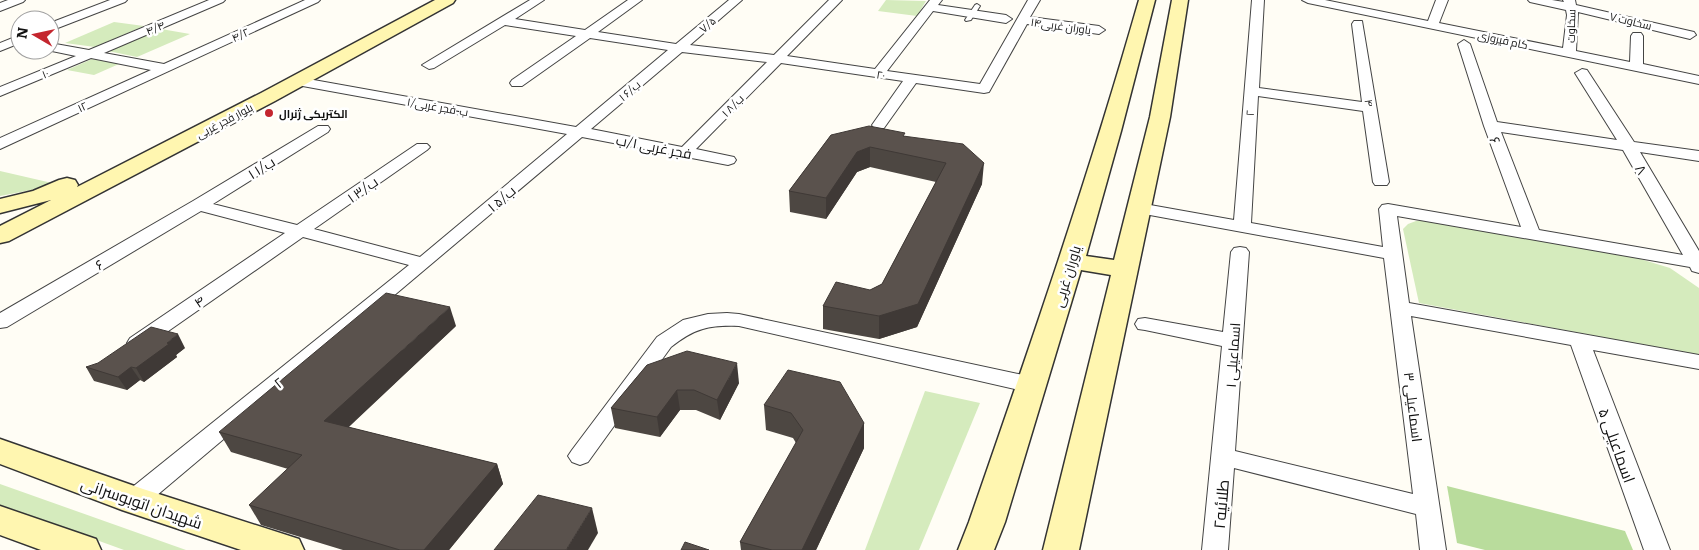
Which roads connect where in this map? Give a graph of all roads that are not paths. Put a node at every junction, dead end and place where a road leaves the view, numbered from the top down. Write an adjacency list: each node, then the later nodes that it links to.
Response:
1 (19, 0): 21 (street)
2 (121, 0): 25 (street)
3 (219, 0): 36 (street, ۴/۴)
4 (314, 0): 40 (street, ۴/۲)
5 (419, 0): 61 (main road, بلوار فجر غربی)
6 (447, 0): 45 (main road, بلوار فجر غربی)
7 (538, 0): 24 (street)
8 (636, 0): 29 (street)
9 (736, 0): 33 (street, ۷/۵)
10 (836, 0): 37 (street, ۱ ب/۸)
11 (1034, 0): 23 (street)
12 (1147, 0): 72 (main road, یاوران غربی)
13 (1180, 0): 65 (main road)
14 (1258, 0): 47 (street, ۲)
15 (1308, 0): 20 (street, کام فیروزی)
16 (1442, 0): 27 (street)
17 (1534, 0): 18 (street)
18 (1570, 3): 30 (street, سخاوت ۷); 35 (street, سخاوت)
19 (933, 4): 22 (street); 42 (street)
20 (1355, 4): 27 (street, کام فیروزی)
21 (0, 7)
22 (1006, 19)
23 (1023, 20): 28 (street, یاوران غربی۱۴); 43 (street, ۲۰)
24 (504, 21): 29 (street, ۲۰); 38 (street)
25 (60, 23)
26 (1358, 24): 49 (street, ۴)
27 (1432, 25): 35 (street, کام فیروزی)
28 (1099, 30)
29 (588, 34): 33 (street, ۲۰); 46 (street)
30 (1690, 35)
31 (1637, 36): 39 (street)
32 (1464, 44): 51 (street, ۶)
33 (678, 48): 37 (street, ۲۰); 53 (street, ۱ ب/۶)
34 (60, 49): 36 (street)
35 (1570, 53): 39 (street, کام فیروزی)
36 (90, 55): 40 (street); 48 (street, ۱۰)
37 (779, 59): 42 (street, ۲۰); 57 (street, ۱ ب/۸)
38 (429, 65)
39 (1636, 67): 44 (street, کام فیروزی)
40 (165, 68): 54 (street, ۱۲)
41 (1582, 72): 55 (street, ۸)
42 (878, 74): 43 (street, ۲۰)
43 (912, 79): 50 (street)
44 (1699, 80)
45 (297, 81): 53 (street, ۱/ب-فجر غربی); 62 (main road, بلوار فجر غربی)
46 (517, 83)
47 (1251, 91): 49 (street); 66 (street, ۲)
48 (0, 92)
49 (1371, 108): 60 (street, ۴)
50 (879, 125)
51 (1491, 126): 55 (street); 68 (street, ۶)
52 (323, 129): 63 (street, ۱ ب/۱)
53 (579, 132): 57 (street, فجر غربی ۱/ب); 73 (street, ۱ ب/۵)
54 (0, 144)
55 (1629, 146): 58 (street); 74 (street, ۸)
56 (422, 147): 67 (street, ۱ ب/۳)
57 (685, 152): 59 (street, فجر غربی ۱/ب)
58 (1699, 156)
59 (728, 160)
60 (1381, 182)
61 (41, 196): 62 (main road); 64 (main road, بلوار فجر غربی)
62 (66, 203): 69 (main road, بلوار فجر غربی)
63 (199, 205): 67 (street); 77 (street, ۶)
64 (0, 206)
65 (1139, 208): 66 (street); 75 (main road)
66 (1242, 226): 71 (street)
67 (301, 232): 73 (street); 81 (street, ۴)
68 (1532, 234): 71 (street, اسماعیلی ۳); 74 (street)
69 (0, 236)
70 (1240, 252): 80 (street, اسماعیلی ۱)
71 (1392, 254): 76 (street, اسماعیلی ۳)
72 (1071, 261): 75 (main road); 83 (main road, یاوران غربی)
73 (423, 263): 87 (street, ۲)
74 (1698, 265)
75 (1125, 270): 93 (main road)
76 (1400, 308): 79 (street); 88 (street, اسماعیلی ۳)
77 (0, 322)
78 (1145, 324): 80 (street)
79 (1579, 340): 82 (street); 96 (street, اسماعیلی ۵)
80 (1233, 341): 86 (street, اسماعیلی ۱)
81 (122, 353)
82 (1699, 362)
83 (1032, 385): 85 (street); 92 (main road, یاوران غربی)
84 (0, 452): 87 (main road, شهیدان اتوبوسرانی)
85 (580, 456)
86 (1224, 458): 88 (street); 94 (street, طلائیه۲)
87 (134, 500): 91 (main road, شهیدان اتوبوسرانی)
88 (1426, 507): 95 (street, اسماعیلی ۳)
89 (0, 520): 90 (main road)
90 (83, 550)
91 (286, 550)
92 (976, 550)
93 (1061, 550)
94 (1215, 550)
95 (1433, 550)
96 (1657, 550)

